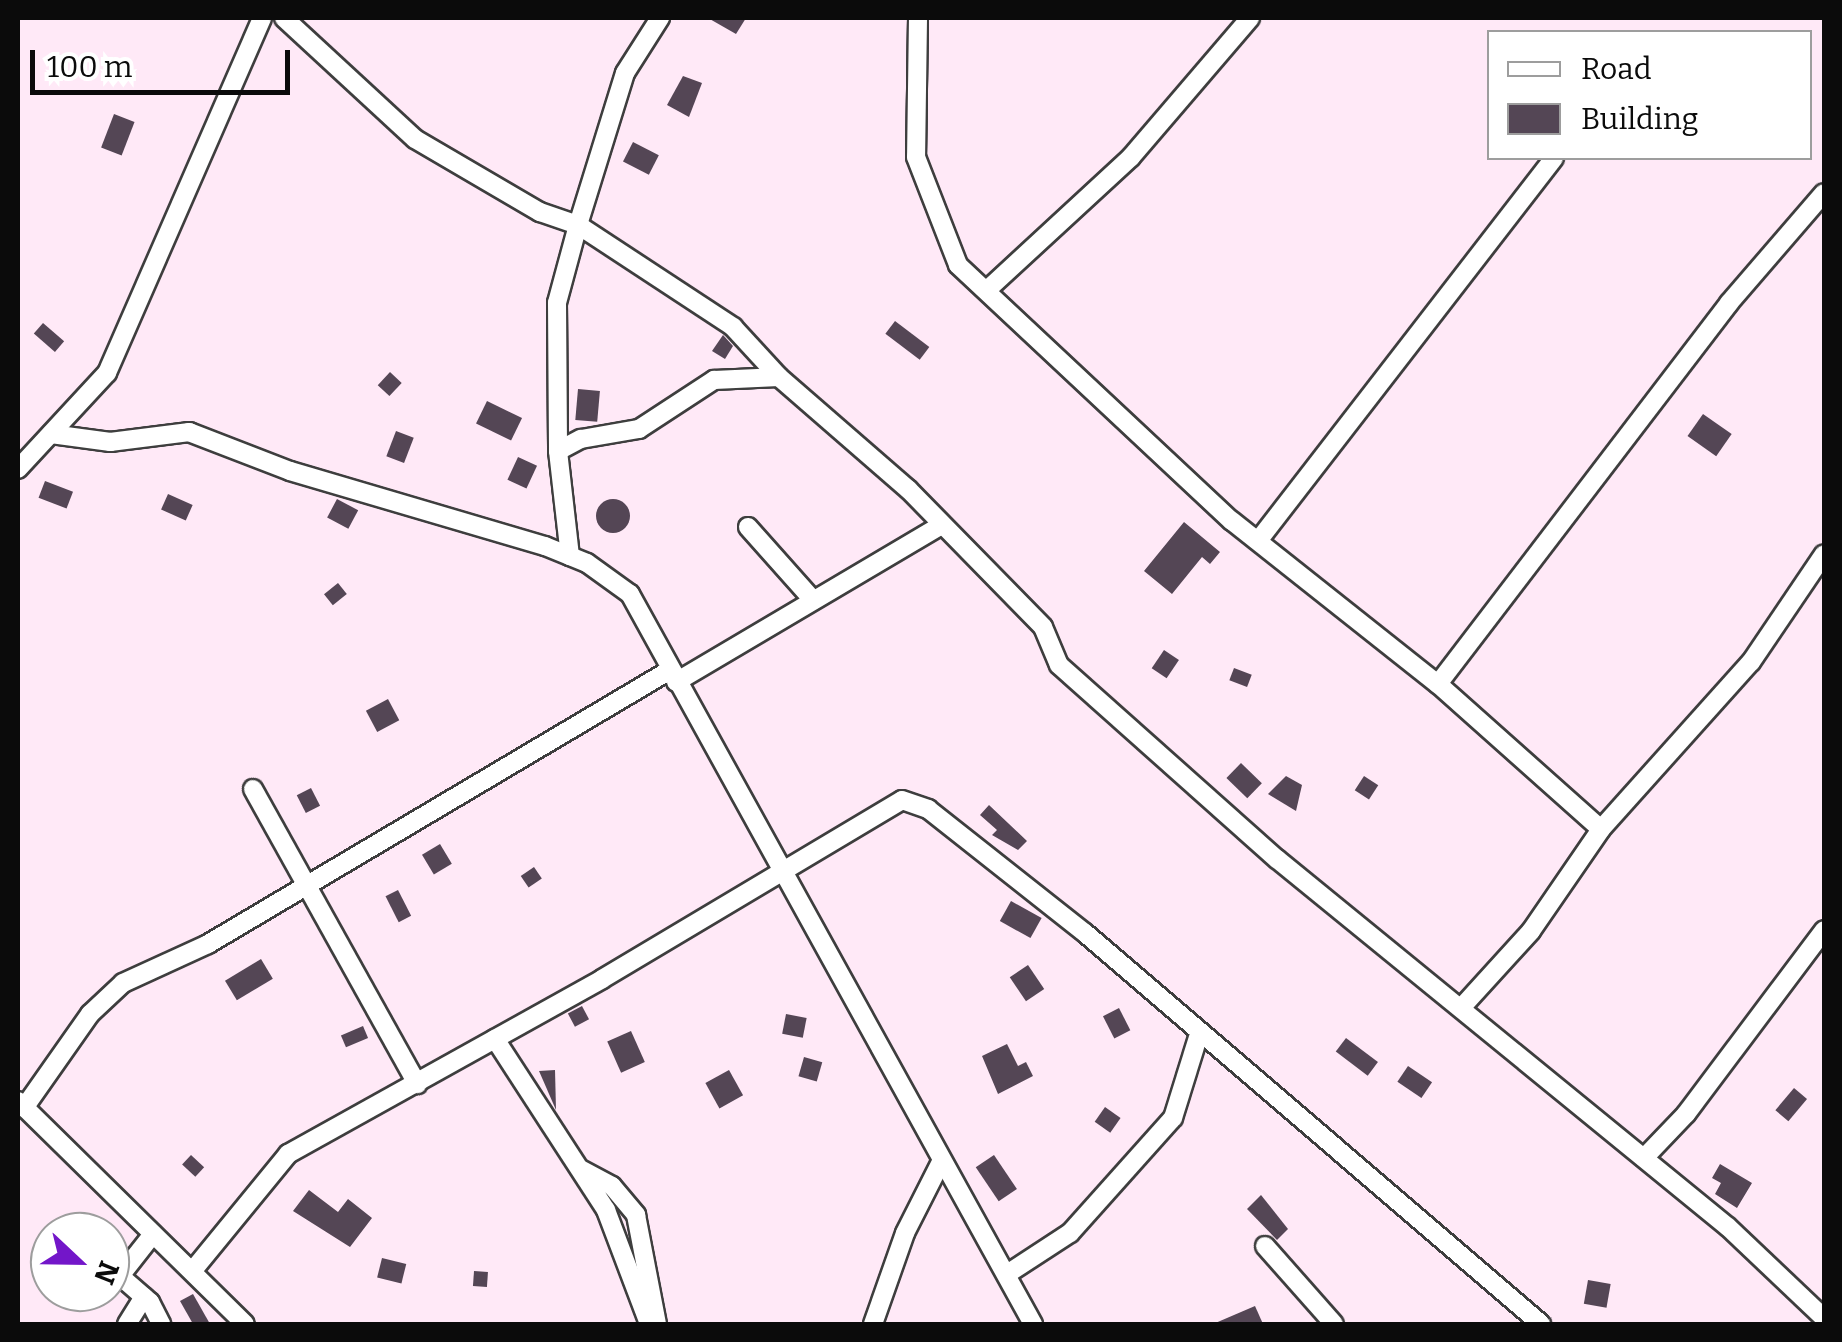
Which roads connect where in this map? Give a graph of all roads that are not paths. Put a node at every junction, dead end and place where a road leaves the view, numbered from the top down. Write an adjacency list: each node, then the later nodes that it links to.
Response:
1 (262, 18): 11 (street)
2 (284, 18): 8 (street)
3 (660, 18): 8 (street)
4 (918, 18): 9 (street)
5 (1250, 18): 9 (street)
6 (1552, 160): 16 (street)
7 (1824, 193): 21 (street)
8 (578, 225): 10 (street); 12 (street)
9 (987, 290): 16 (street)
10 (778, 377): 12 (street); 14 (street)
11 (50, 434): 13 (street); 18 (street)
12 (558, 451): 18 (street)
13 (18, 469)
14 (942, 525): 19 (street); 27 (street)
15 (748, 527): 19 (street)
16 (1258, 540): 21 (street)
17 (1824, 554): 23 (street)
18 (570, 556): 20 (street)
19 (813, 600): 20 (street)
20 (673, 676): 24 (street); 25 (street)
21 (1438, 684): 23 (street)
22 (253, 789): 25 (street)
23 (1601, 829): 27 (street)
24 (783, 869): 28 (street); 29 (street); 35 (street)
25 (305, 882): 32 (street); 33 (street)
26 (1824, 930): 34 (street)
27 (1461, 1008): 34 (street)
28 (1199, 1034): 30 (street); 31 (street)
29 (495, 1039): 32 (street); 36 (street)
30 (1224, 1056): 31 (street); 53 (street)
31 (1192, 1070): 40 (street)
32 (417, 1084): 39 (street)
33 (21, 1104): 37 (street)
34 (1644, 1158): 42 (street)
35 (942, 1162): 40 (street); 50 (street)
36 (581, 1169): 48 (street); 49 (street)
37 (152, 1234): 39 (street); 43 (street)
38 (1265, 1246): 52 (street)
39 (194, 1269): 47 (street)
40 (1006, 1274): 51 (street)
41 (1824, 1294): 42 (street)
42 (1802, 1296): 44 (street)
43 (144, 1297): 45 (street); 46 (street)
44 (1824, 1318)
45 (126, 1324)
46 (162, 1324)
47 (244, 1324)
48 (649, 1324)
49 (657, 1324)
50 (874, 1324)
51 (1032, 1324)
52 (1334, 1324)
53 (1541, 1324)

